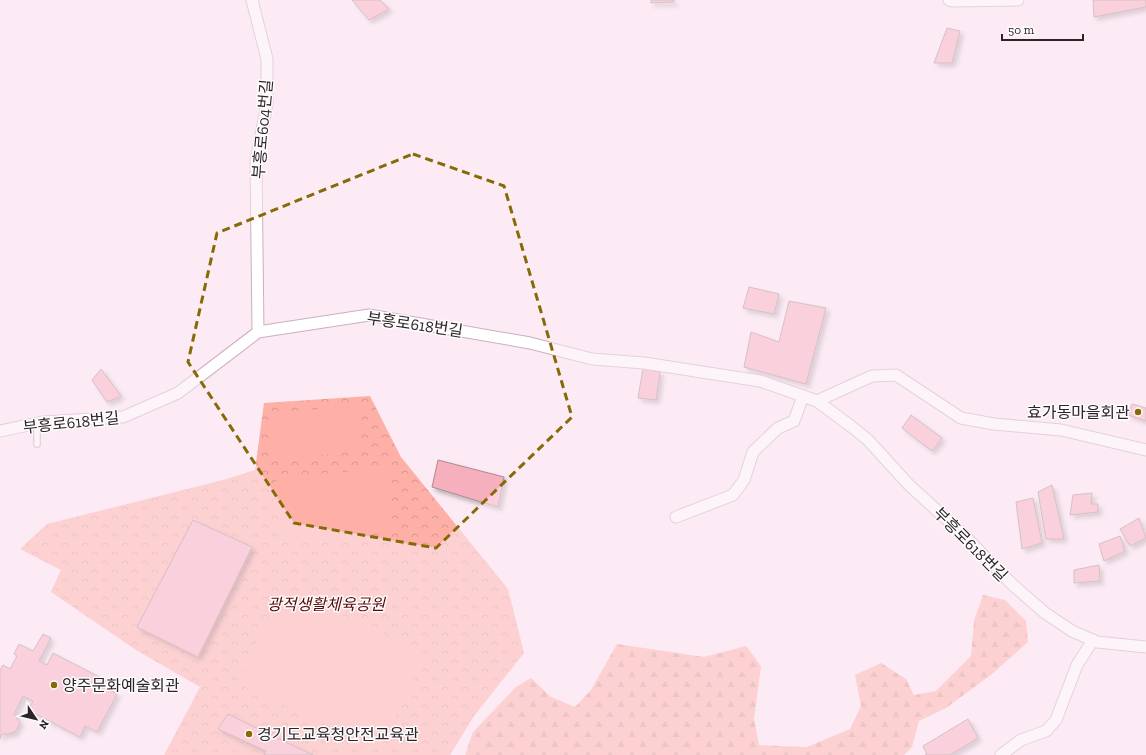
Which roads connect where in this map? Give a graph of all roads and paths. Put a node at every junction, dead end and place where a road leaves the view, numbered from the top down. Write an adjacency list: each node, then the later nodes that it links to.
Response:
1 (252, 0): 4 (street, 부흥로604번길)
2 (949, 0): 3 (street)
3 (1018, 0)
4 (258, 332): 5 (street, 부흥로618번길); 7 (street, 부흥로618번길)
5 (803, 396): 6 (street, 부흥로618번길); 11 (street)
6 (817, 401): 10 (street); 12 (street, 부흥로618번길)
7 (37, 424): 8 (street, 부흥로618번길); 9 (lane)
8 (0, 431)
9 (37, 444)
10 (1146, 450)
11 (676, 517)
12 (1093, 640): 13 (street, 부흥로618번길); 14 (street)
13 (1146, 648)
14 (1001, 755)

